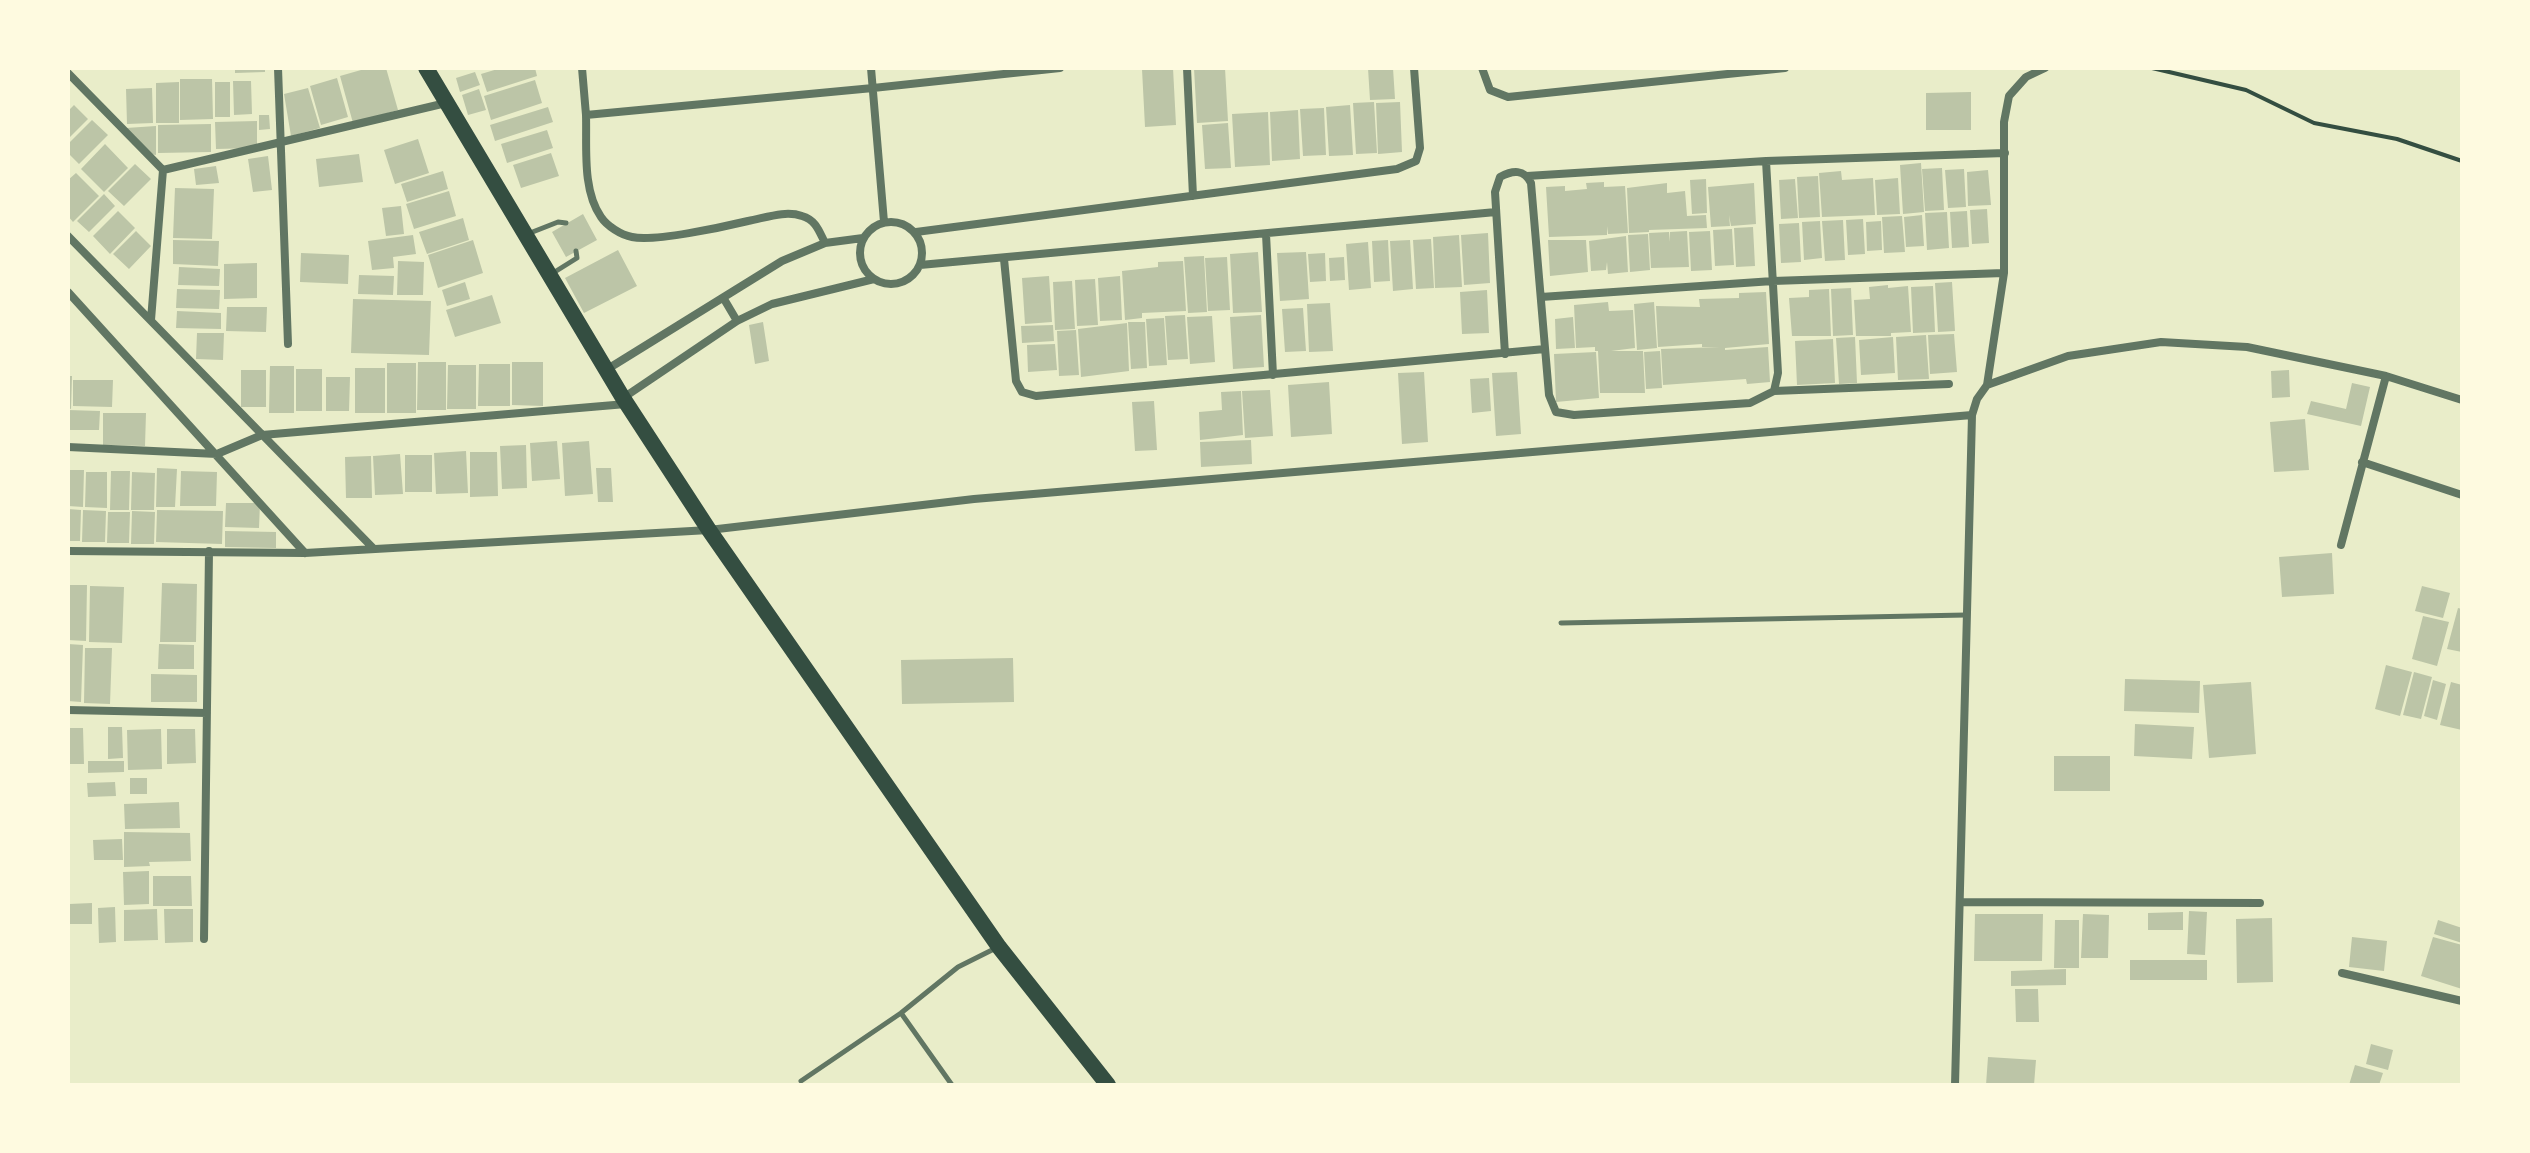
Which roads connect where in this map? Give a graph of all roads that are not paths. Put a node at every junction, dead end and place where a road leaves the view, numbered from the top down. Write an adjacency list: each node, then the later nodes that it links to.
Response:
1 (278, 68): 17 (street)
2 (426, 68): 15 (highway)
3 (582, 68): 16 (street)
4 (871, 68): 14 (street)
5 (1060, 68): 14 (street)
6 (1187, 68): 22 (street)
7 (1414, 68): 22 (street)
8 (1482, 68): 9 (street)
9 (1785, 68)
10 (2018, 68): 13 (street)
11 (2045, 68): 13 (street)
12 (68, 73): 20 (street)
13 (2026, 77): 18 (street)
14 (873, 88): 16 (street); 24 (street)
15 (447, 103): 17 (street); 28 (highway)
16 (586, 115): 31 (street)
17 (279, 145): 20 (street); 44 (street)
18 (2005, 153): 19 (street); 35 (street)
19 (1766, 161): 21 (street); 38 (street)
20 (163, 170): 42 (street)
21 (1527, 176): 23 (street); 40 (street)
22 (1193, 196): 26 (street)
23 (1496, 212): 27 (street); 46 (street)
24 (884, 222): 26 (street); 30 (street)
25 (566, 223): 28 (lane)
26 (916, 232): 34 (street)
27 (1266, 234): 33 (street); 48 (street)
28 (526, 235): 36 (highway)
29 (68, 236): 42 (street)
30 (863, 238): 31 (street); 37 (street)
31 (825, 243): 41 (street)
32 (576, 251): 36 (lane)
33 (1004, 259): 34 (street); 48 (street)
34 (920, 265): 37 (street)
35 (2004, 273): 38 (street); 51 (street)
36 (550, 275): 47 (highway)
37 (874, 279): 43 (street)
38 (1773, 281): 40 (street); 52 (street)
39 (68, 292): 58 (street)
40 (1541, 297): 45 (street)
41 (724, 299): 43 (street); 47 (street)
42 (151, 320): 56 (street)
43 (737, 321): 54 (street)
44 (288, 344)
45 (1545, 349): 46 (street); 52 (street)
46 (1505, 354): 48 (street)
47 (606, 370): 54 (highway)
48 (1273, 375)
49 (2386, 376): 51 (street); 53 (street); 59 (street)
50 (1949, 384): 52 (street)
51 (1987, 385): 55 (street)
52 (1774, 391)
53 (2462, 400)
54 (625, 401): 56 (street); 61 (highway)
55 (1972, 415): 61 (street); 67 (street)
56 (262, 435): 58 (street); 63 (street)
57 (68, 447): 58 (street)
58 (217, 454): 66 (street)
59 (2362, 462): 60 (street); 62 (street)
60 (2462, 495)
61 (709, 530): 63 (street); 74 (highway)
62 (2341, 545)
63 (373, 548): 66 (street)
64 (68, 551): 65 (street)
65 (209, 551): 66 (street); 70 (street)
66 (305, 553)
67 (1967, 615): 68 (lane); 71 (street)
68 (1561, 623)
69 (68, 710): 70 (street)
70 (207, 713): 73 (street)
71 (1960, 902): 72 (street); 81 (street)
72 (2260, 903)
73 (204, 939)
74 (999, 947): 77 (lane); 80 (highway)
75 (2342, 973): 76 (street)
76 (2462, 1001)
77 (901, 1013): 78 (lane); 79 (lane)
78 (801, 1081)
79 (952, 1085)
80 (1108, 1085)
81 (1955, 1085)

